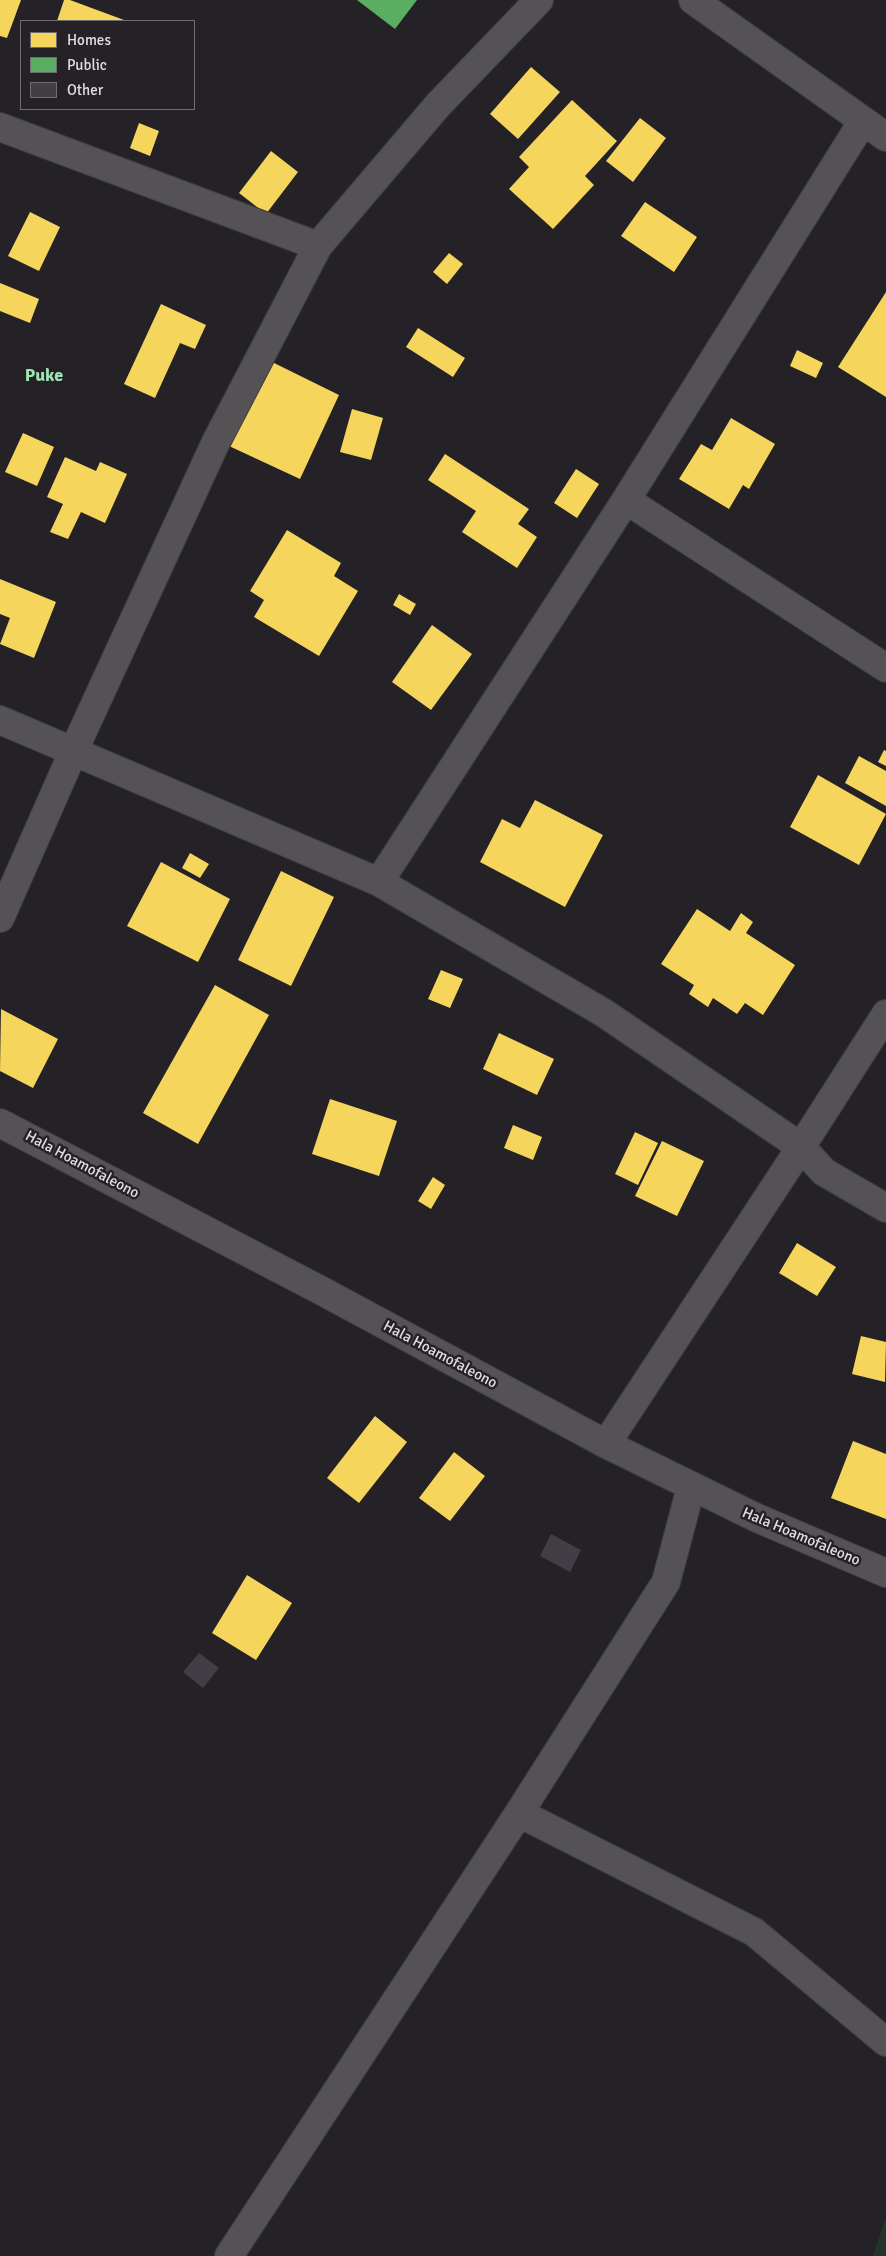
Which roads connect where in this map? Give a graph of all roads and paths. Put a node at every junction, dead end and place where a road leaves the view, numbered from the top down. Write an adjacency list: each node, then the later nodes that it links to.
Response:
1 (539, 0): 6 (street)
2 (693, 0): 3 (street)
3 (863, 121): 5 (street); 7 (street)
4 (0, 127): 6 (street)
5 (886, 137)
6 (318, 246): 10 (street)
7 (626, 500): 8 (street); 11 (street)
8 (886, 668)
9 (0, 720): 10 (street)
10 (74, 750): 11 (street); 12 (street)
11 (379, 882): 15 (street)
12 (0, 918)
13 (886, 1014): 15 (street)
14 (0, 1122): 17 (street, Hala Hoamofaleono)
15 (801, 1147): 16 (street); 17 (street)
16 (886, 1208)
17 (606, 1444): 18 (street, Hala Hoamofaleono)
18 (691, 1486): 19 (street, Hala Hoamofaleono); 20 (street)
19 (886, 1573)
20 (519, 1813): 21 (street); 22 (street)
21 (886, 2042)
22 (229, 2256)

